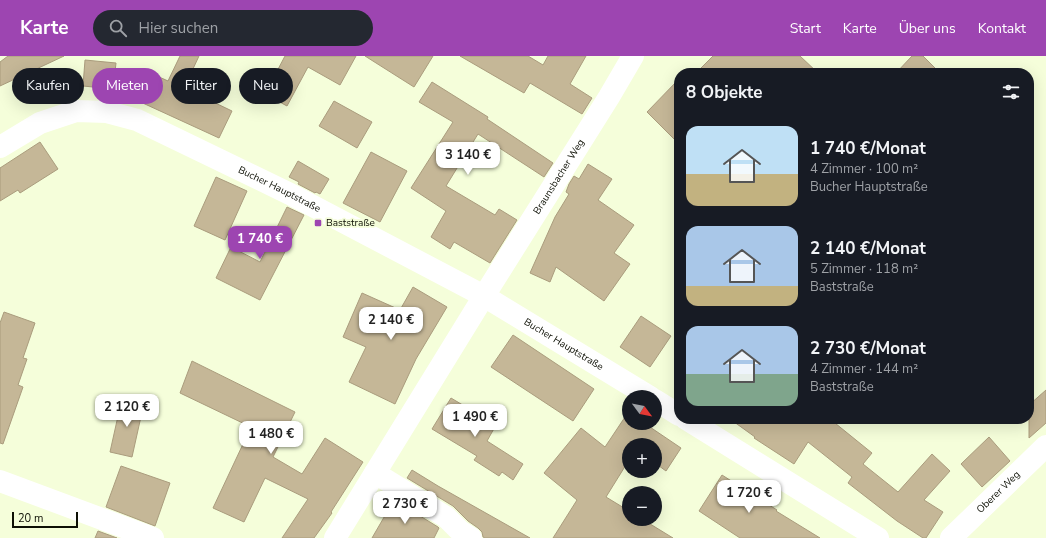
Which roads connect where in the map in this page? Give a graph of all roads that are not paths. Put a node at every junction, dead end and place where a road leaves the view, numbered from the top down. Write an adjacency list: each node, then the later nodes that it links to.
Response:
1 (633, 56): 3 (street, Braunsbacher Weg)
2 (0, 147): 3 (street, Bucher Hauptstraße)
3 (484, 296): 4 (street, Bucher Hauptstraße); 9 (street)
4 (638, 390)
5 (662, 404): 6 (street)
6 (674, 412)
7 (694, 424): 14 (street)
8 (1046, 446): 15 (street, Oberer Weg)
9 (375, 473): 12 (street); 13 (street)
10 (0, 481): 11 (street)
11 (153, 538)
12 (335, 538)
13 (471, 538)
14 (878, 538)
15 (951, 538)

